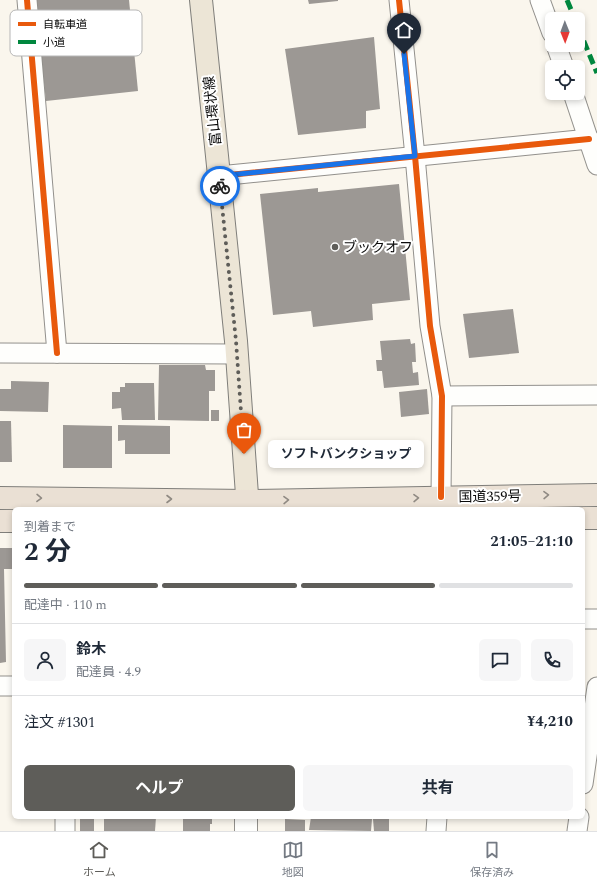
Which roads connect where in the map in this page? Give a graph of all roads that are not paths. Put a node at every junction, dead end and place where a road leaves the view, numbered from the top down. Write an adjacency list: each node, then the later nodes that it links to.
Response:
1 (27, 0): 5 (street)
2 (201, 0): 12 (main road, 富山環状線)
3 (399, 0): 10 (street)
4 (540, 0): 6 (street)
5 (28, 10)
6 (545, 14)
7 (32, 56): 14 (street)
8 (575, 100): 9 (street)
9 (589, 139): 10 (street); 11 (street)
10 (415, 156): 12 (street); 17 (street)
11 (597, 165)
12 (219, 176): 15 (main road, 富山環状線)
13 (0, 353): 14 (street)
14 (57, 353): 15 (street)
15 (237, 354): 21 (main road, 富山環状線)
16 (597, 395): 17 (street)
17 (442, 396): 19 (street)
18 (597, 494): 19 (highway, 国道359号, one-way to 18)
19 (441, 497): 21 (highway, 国道359号, one-way to 19)
20 (0, 498): 21 (highway, 国道359号, one-way to 21)
21 (248, 505)
22 (585, 518): 23 (highway)
23 (597, 518)
24 (0, 521): 25 (highway)
25 (12, 521)
26 (597, 619): 27 (street)
27 (585, 620)
28 (0, 686): 29 (street)
29 (12, 686)
30 (597, 687): 31 (street)
31 (585, 770)
32 (65, 819): 36 (street)
33 (246, 819): 37 (street)
34 (437, 819): 38 (street)
35 (579, 819): 39 (street)
36 (65, 831)
37 (246, 831)
38 (436, 831)
39 (577, 831)

